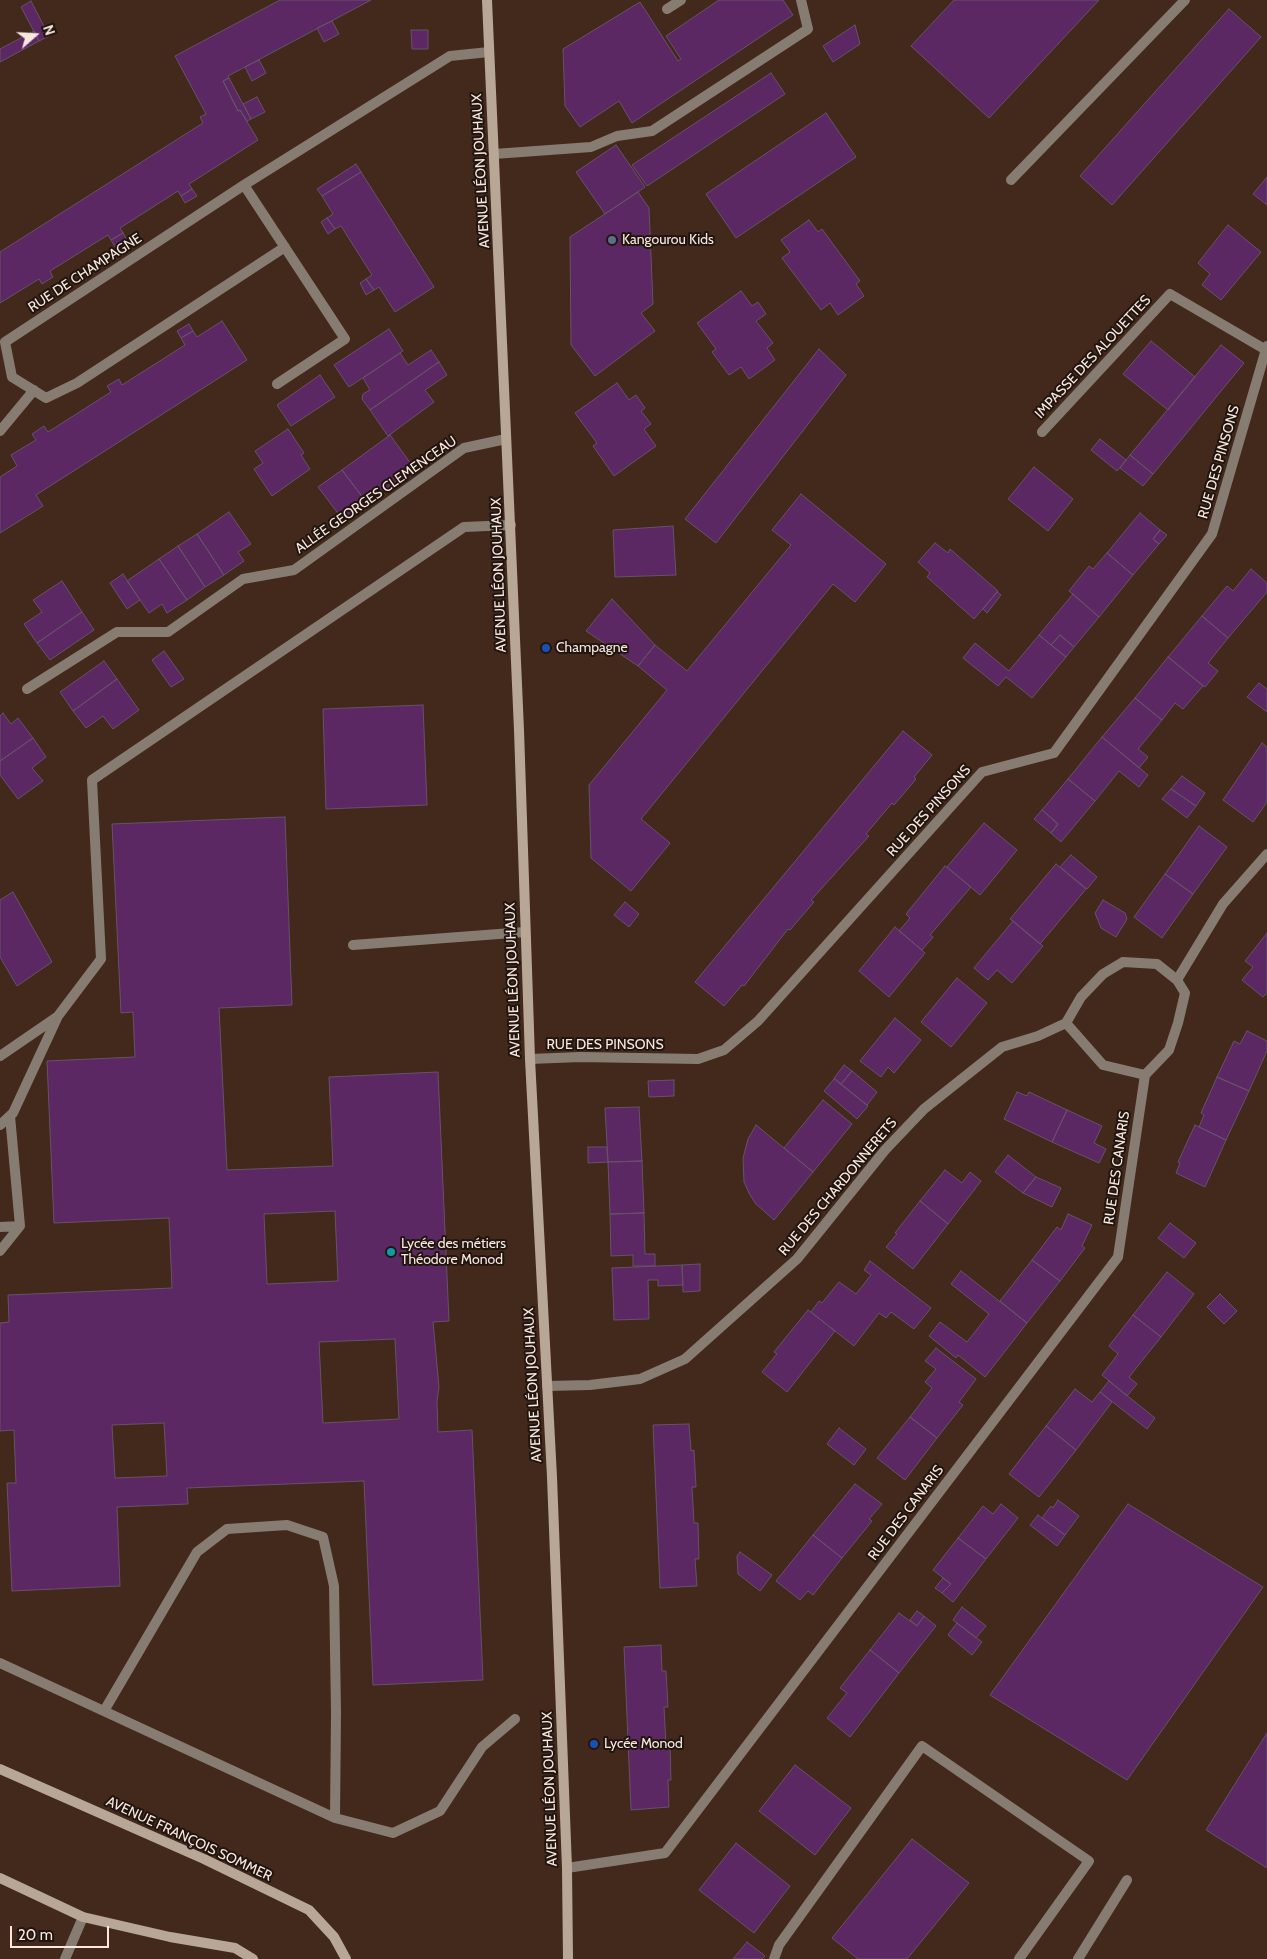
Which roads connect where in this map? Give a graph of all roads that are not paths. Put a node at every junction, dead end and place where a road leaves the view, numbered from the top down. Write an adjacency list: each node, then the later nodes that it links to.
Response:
1 (487, 0): 6 (street, AVENUE LÉON JOUHAUX)
2 (681, 0): 5 (street)
3 (801, 0): 7 (street)
4 (1184, 0): 8 (street)
5 (667, 9)
6 (489, 52): 7 (street, AVENUE LÉON JOUHAUX); 9 (street, RUE DE CHAMPAGNE)
7 (494, 154): 17 (street, AVENUE LÉON JOUHAUX)
8 (1010, 180)
9 (244, 185): 10 (street); 11 (street, RUE DE CHAMPAGNE)
10 (285, 247): 13 (street); 14 (street, RUE DE CHAMPAGNE)
11 (2, 344): 14 (street, RUE DE CHAMPAGNE)
12 (1266, 348): 16 (street, IMPASSE DES ALOUETTES); 27 (street, RUE DES PINSONS)
13 (277, 384)
14 (34, 390): 15 (street)
15 (0, 431)
16 (1042, 432)
17 (506, 439): 18 (street, AVENUE LÉON JOUHAUX); 19 (street, ALLÉE GEORGES CLEMENCEAU)
18 (511, 525): 21 (street, AVENUE LÉON JOUHAUX); 24 (street)
19 (27, 689)
20 (1267, 854): 23 (street)
21 (525, 932): 22 (street); 27 (street, AVENUE LÉON JOUHAUX)
22 (353, 945)
23 (1177, 980): 25 (street); 28 (street)
24 (58, 1016): 26 (street); 29 (street)
25 (1066, 1023): 28 (street); 34 (street, RUE DES CHARDONNERETS)
26 (0, 1056)
27 (530, 1059): 34 (street, AVENUE LÉON JOUHAUX)
28 (1145, 1075): 40 (street, RUE DES CANARIS)
29 (10, 1116): 30 (street); 31 (street)
30 (0, 1125)
31 (20, 1226): 32 (street); 33 (street)
32 (0, 1227)
33 (0, 1251)
34 (547, 1386): 40 (street, AVENUE LÉON JOUHAUX)
35 (0, 1663): 36 (street)
36 (104, 1711): 39 (street); 39 (street)
37 (515, 1719): 39 (street)
38 (0, 1769): 46 (street, AVENUE FRANÇOIS SOMMER)
39 (335, 1818)
40 (567, 1868): 47 (street, AVENUE LÉON JOUHAUX)
41 (0, 1878): 43 (street)
42 (1127, 1880): 50 (street)
43 (83, 1917): 44 (street); 45 (street)
44 (65, 1959)
45 (253, 1959)
46 (346, 1959)
47 (568, 1959)
48 (774, 1959): 49 (street)
49 (1019, 1959)
50 (1078, 1959)

